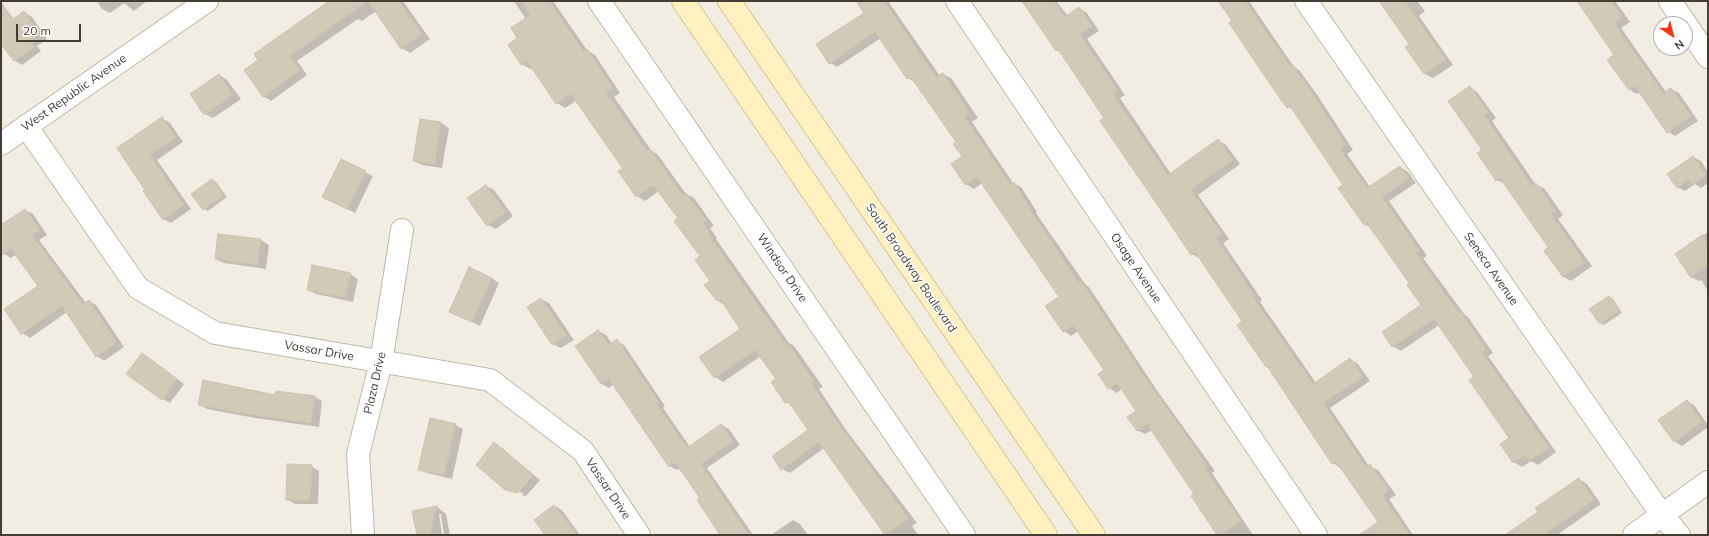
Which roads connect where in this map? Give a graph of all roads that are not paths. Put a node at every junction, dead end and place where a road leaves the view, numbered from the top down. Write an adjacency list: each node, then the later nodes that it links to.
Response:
1 (599, 1): 17 (street, Windsor Drive)
2 (682, 1): 18 (main road)
3 (729, 1): 19 (main road, South Broadway Boulevard)
4 (957, 1): 20 (street, Osage Avenue)
5 (1306, 1): 14 (street, Seneca Avenue)
6 (1670, 1): 8 (street)
7 (202, 2): 9 (street, West Republic Avenue)
8 (1708, 57)
9 (26, 126): 10 (street, West Republic Avenue); 12 (street, Vassar Drive)
10 (1, 144)
11 (402, 230): 12 (street, Plaza Drive)
12 (381, 362): 15 (street, Plaza Drive); 16 (street, Vassar Drive)
13 (1708, 482): 14 (street)
14 (1662, 515): 21 (street); 22 (street, Seneca Avenue)
15 (363, 535)
16 (639, 535)
17 (964, 535)
18 (1046, 535)
19 (1094, 535)
20 (1316, 535)
21 (1634, 535)
22 (1679, 535)

